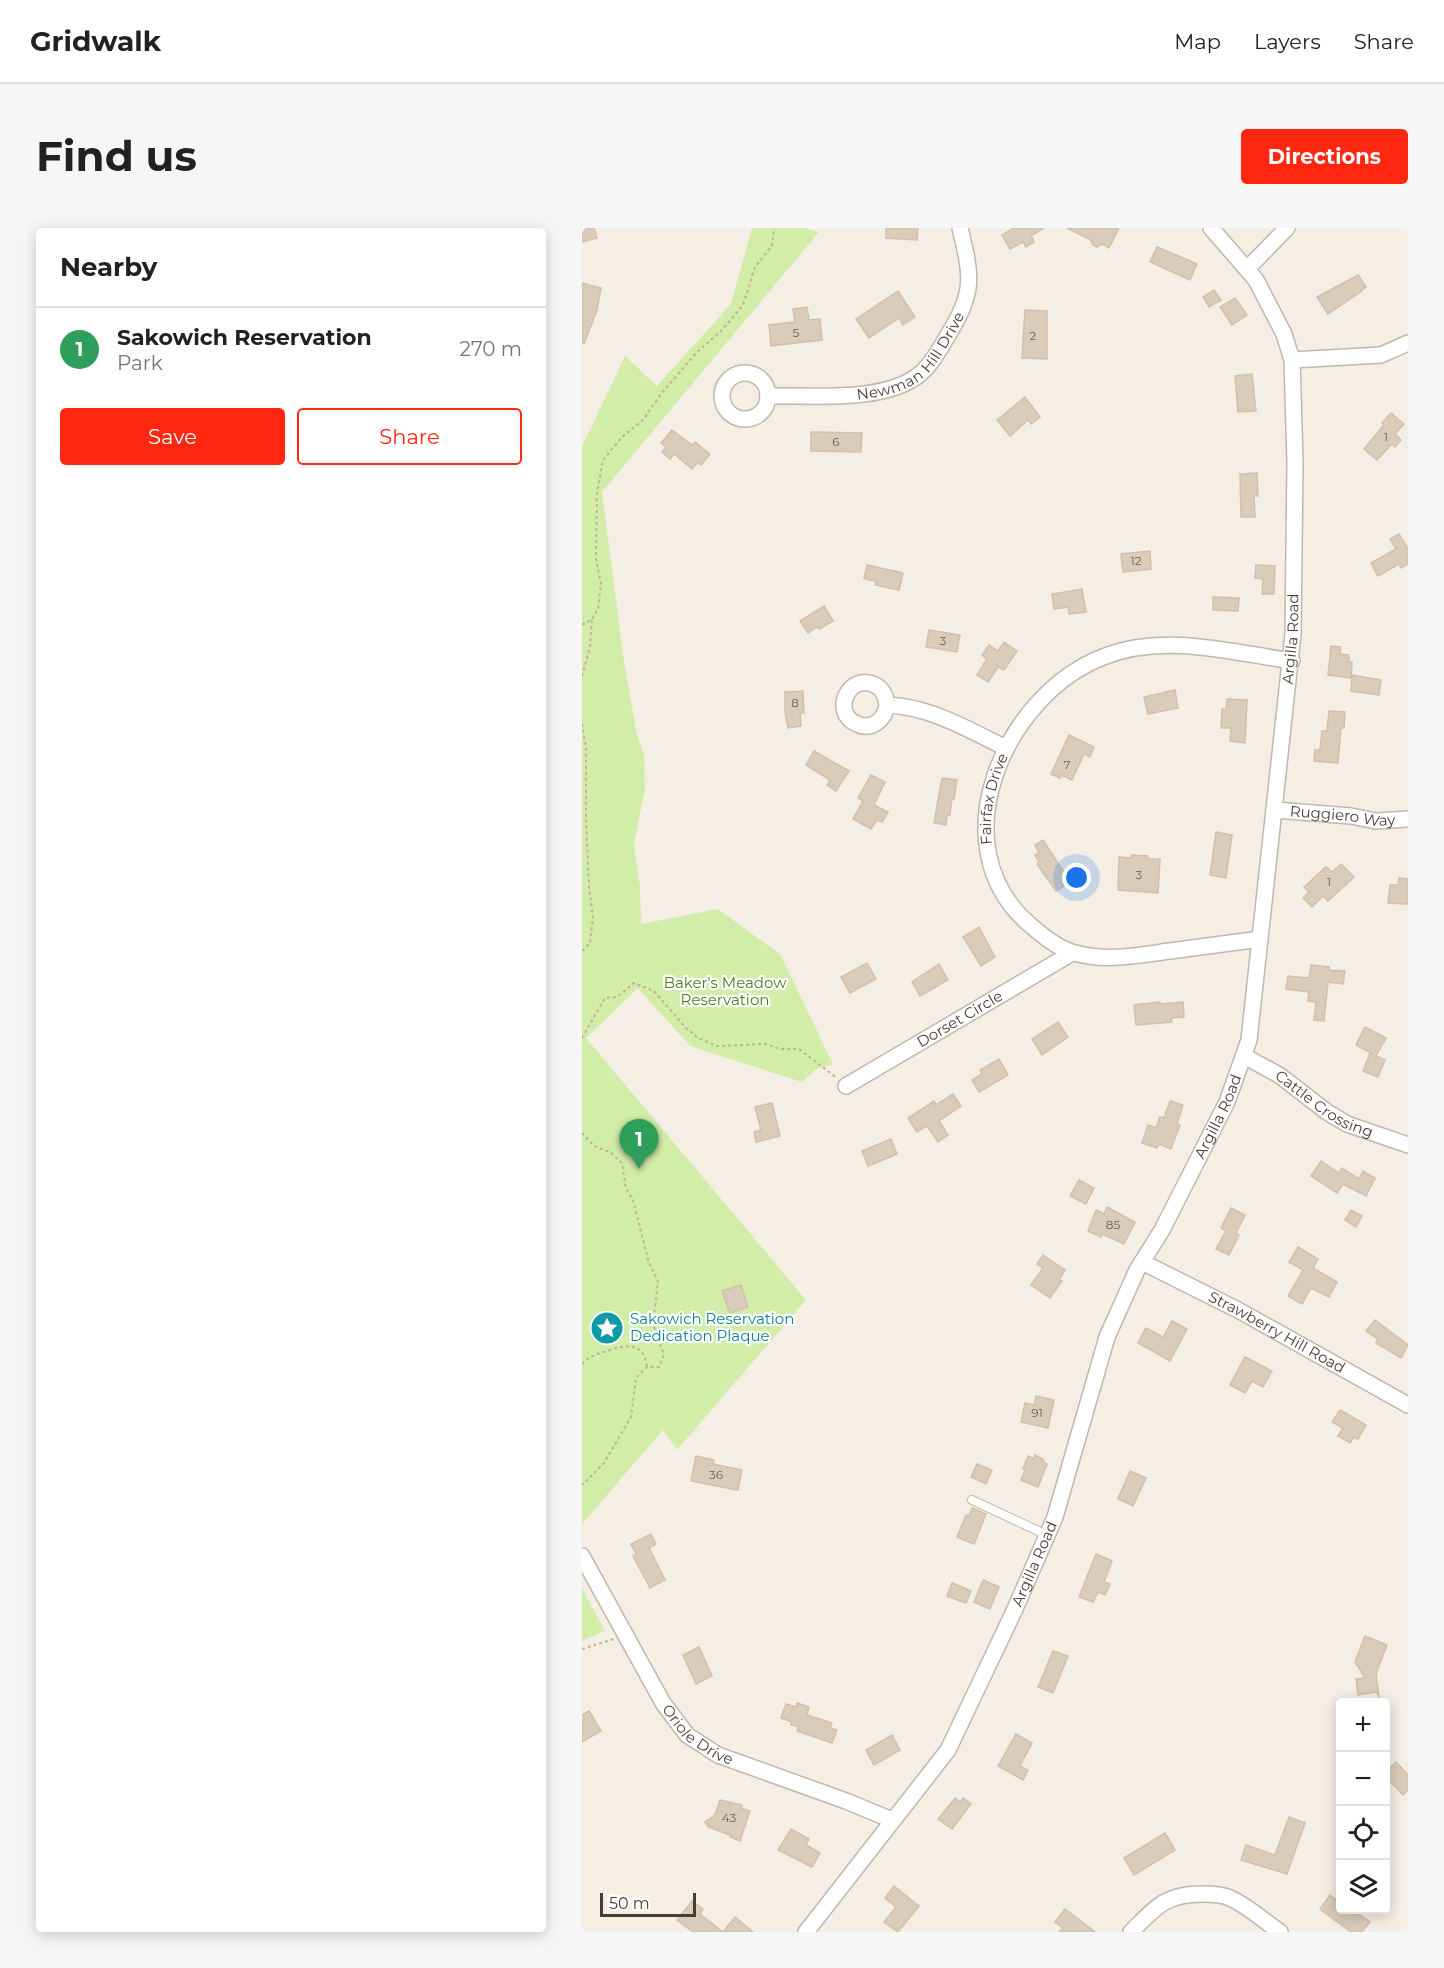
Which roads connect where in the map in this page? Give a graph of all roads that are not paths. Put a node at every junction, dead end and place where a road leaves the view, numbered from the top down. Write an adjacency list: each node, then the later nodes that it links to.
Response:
1 (960, 228): 7 (street, Newman Hill Drive)
2 (1211, 228): 4 (street, Argilla Road)
3 (1287, 228): 4 (street)
4 (1247, 269): 6 (street, Argilla Road)
5 (1408, 343): 6 (street)
6 (1292, 360): 8 (street, Argilla Road)
7 (768, 396)
8 (1292, 661): 10 (street, Fairfax Drive); 11 (street, Argilla Road)
9 (887, 705): 10 (street)
10 (1006, 748): 14 (street, Fairfax Drive)
11 (1275, 810): 12 (street, Ruggiero Way); 13 (street, Argilla Road)
12 (1408, 819)
13 (1260, 939): 14 (street, Fairfax Drive); 15 (street, Argilla Road)
14 (1072, 953): 16 (street, Dorset Circle)
15 (1244, 1056): 17 (street, Cattle Crossing); 18 (street, Argilla Road)
16 (846, 1086)
17 (1408, 1145)
18 (1142, 1262): 19 (street, Strawberry Hill Road); 21 (street, Argilla Road)
19 (1408, 1406)
20 (972, 1500): 21 (lane)
21 (1047, 1535): 23 (street, Argilla Road)
22 (582, 1556): 23 (street, Oriole Drive)
23 (892, 1820): 24 (street, Argilla Road)
24 (806, 1932)
25 (1131, 1932): 26 (street)
26 (1280, 1932)

